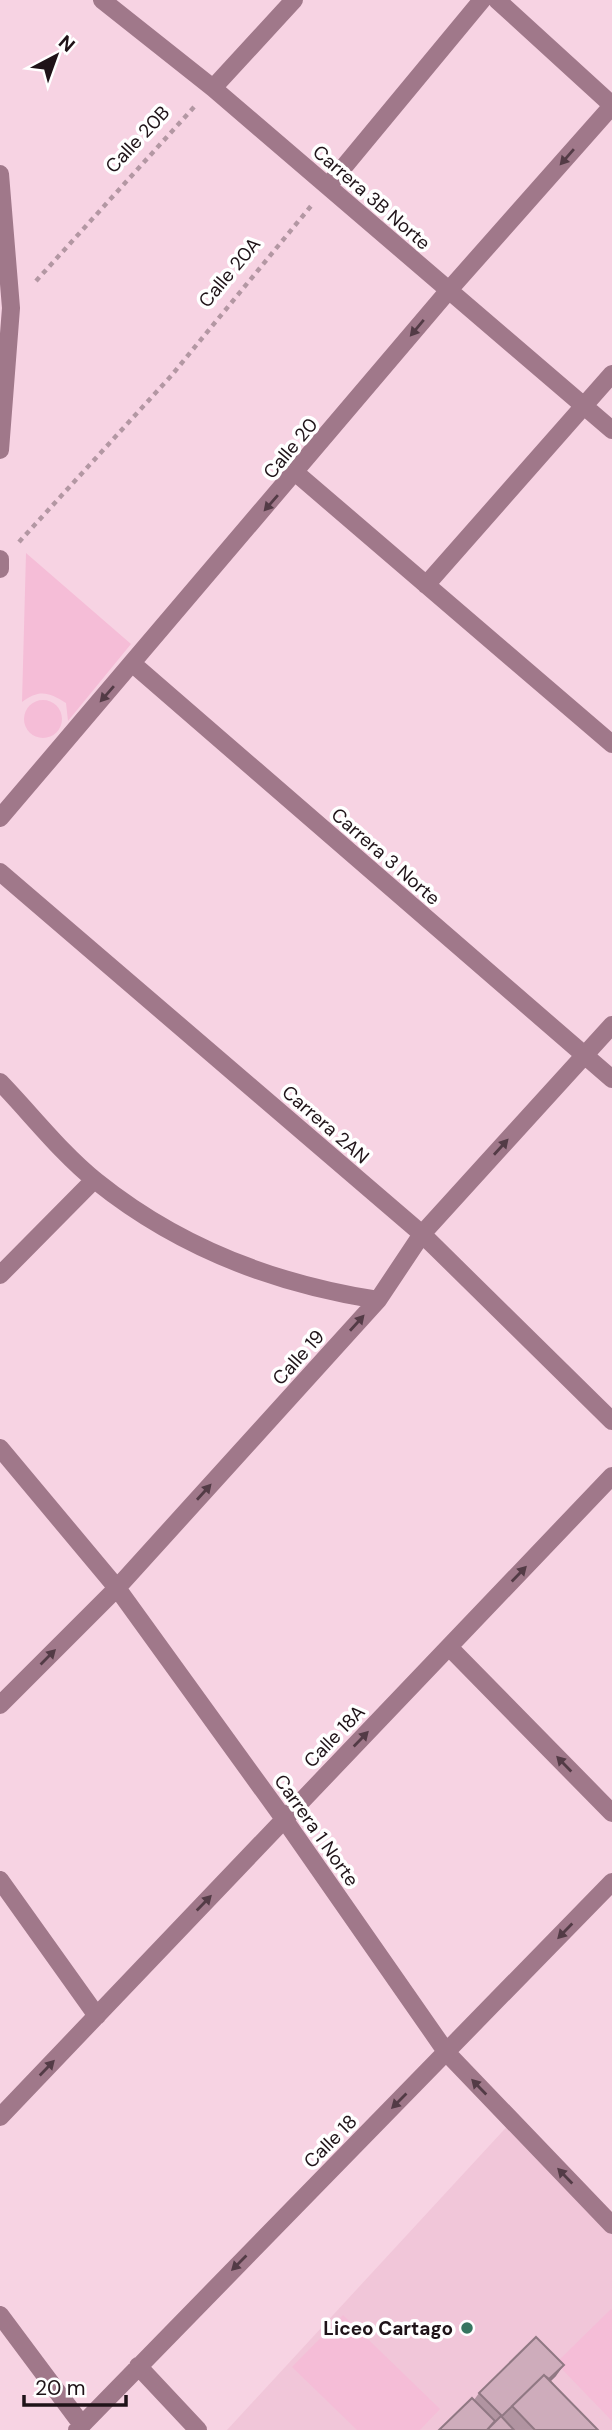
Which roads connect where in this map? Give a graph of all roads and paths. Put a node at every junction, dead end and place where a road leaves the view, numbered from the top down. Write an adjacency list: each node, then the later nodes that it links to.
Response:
1 (102, 0): 5 (street, Carrera 3B Norte)
2 (294, 0): 5 (street)
3 (482, 0): 8 (street)
4 (497, 0): 6 (street)
5 (213, 88): 8 (street, Carrera 3B Norte); 10 (path, Calle 20B)
6 (612, 105): 9 (street, Calle 20, one-way to 9)
7 (0, 174): 10 (street)
8 (328, 186): 9 (street, Carrera 3B Norte); 16 (path, Calle 20A)
9 (449, 290): 12 (street, Carrera 3B Norte); 15 (street, Calle 20, one-way to 15)
10 (11, 308): 14 (street)
11 (612, 374): 12 (street)
12 (585, 407): 13 (street, Carrera 3B Norte); 18 (street)
13 (612, 430)
14 (0, 450)
15 (296, 473): 18 (street); 19 (street, Calle 20, one-way to 19)
16 (0, 561): 17 (street)
17 (0, 569)
18 (426, 585): 20 (street)
19 (133, 664): 21 (street, Calle 20, one-way to 21); 24 (street, Carrera 3 Norte)
20 (612, 744)
21 (0, 818)
22 (0, 872): 28 (street, Carrera 2AN)
23 (612, 1025): 24 (street, Calle 19)
24 (584, 1056): 25 (street, Carrera 3 Norte); 28 (street, Calle 19, one-way to 24)
25 (612, 1079)
26 (0, 1082): 27 (street)
27 (94, 1180): 29 (street); 30 (street)
28 (422, 1234): 30 (street, Calle 19); 31 (street, Carrera 2AN)
29 (0, 1275)
30 (378, 1300): 34 (street, Calle 19, one-way to 30)
31 (612, 1421)
32 (0, 1448): 34 (street, Carrera 1 Norte)
33 (612, 1476): 35 (street, Calle 18A, one-way to 33)
34 (117, 1588): 36 (street, Calle 19, one-way to 34); 38 (street, Carrera 1 Norte)
35 (449, 1647): 37 (street, one-way to 35); 38 (street, Calle 18A, one-way to 35)
36 (0, 1705)
37 (612, 1813)
38 (284, 1819): 41 (street, Calle 18A, one-way to 38); 42 (street, Carrera 1 Norte)
39 (0, 1880): 41 (street)
40 (612, 1882): 42 (street, Calle 18, one-way to 42)
41 (97, 2016): 43 (street, Calle 18A, one-way to 41)
42 (447, 2053): 44 (street, Carrera 1 Norte, one-way to 42); 46 (street, Calle 18, one-way to 46)
43 (0, 2117)
44 (612, 2225)
45 (0, 2315): 47 (street)
46 (138, 2366): 47 (street, Calle 18); 48 (street)
47 (80, 2428)
48 (198, 2430)

